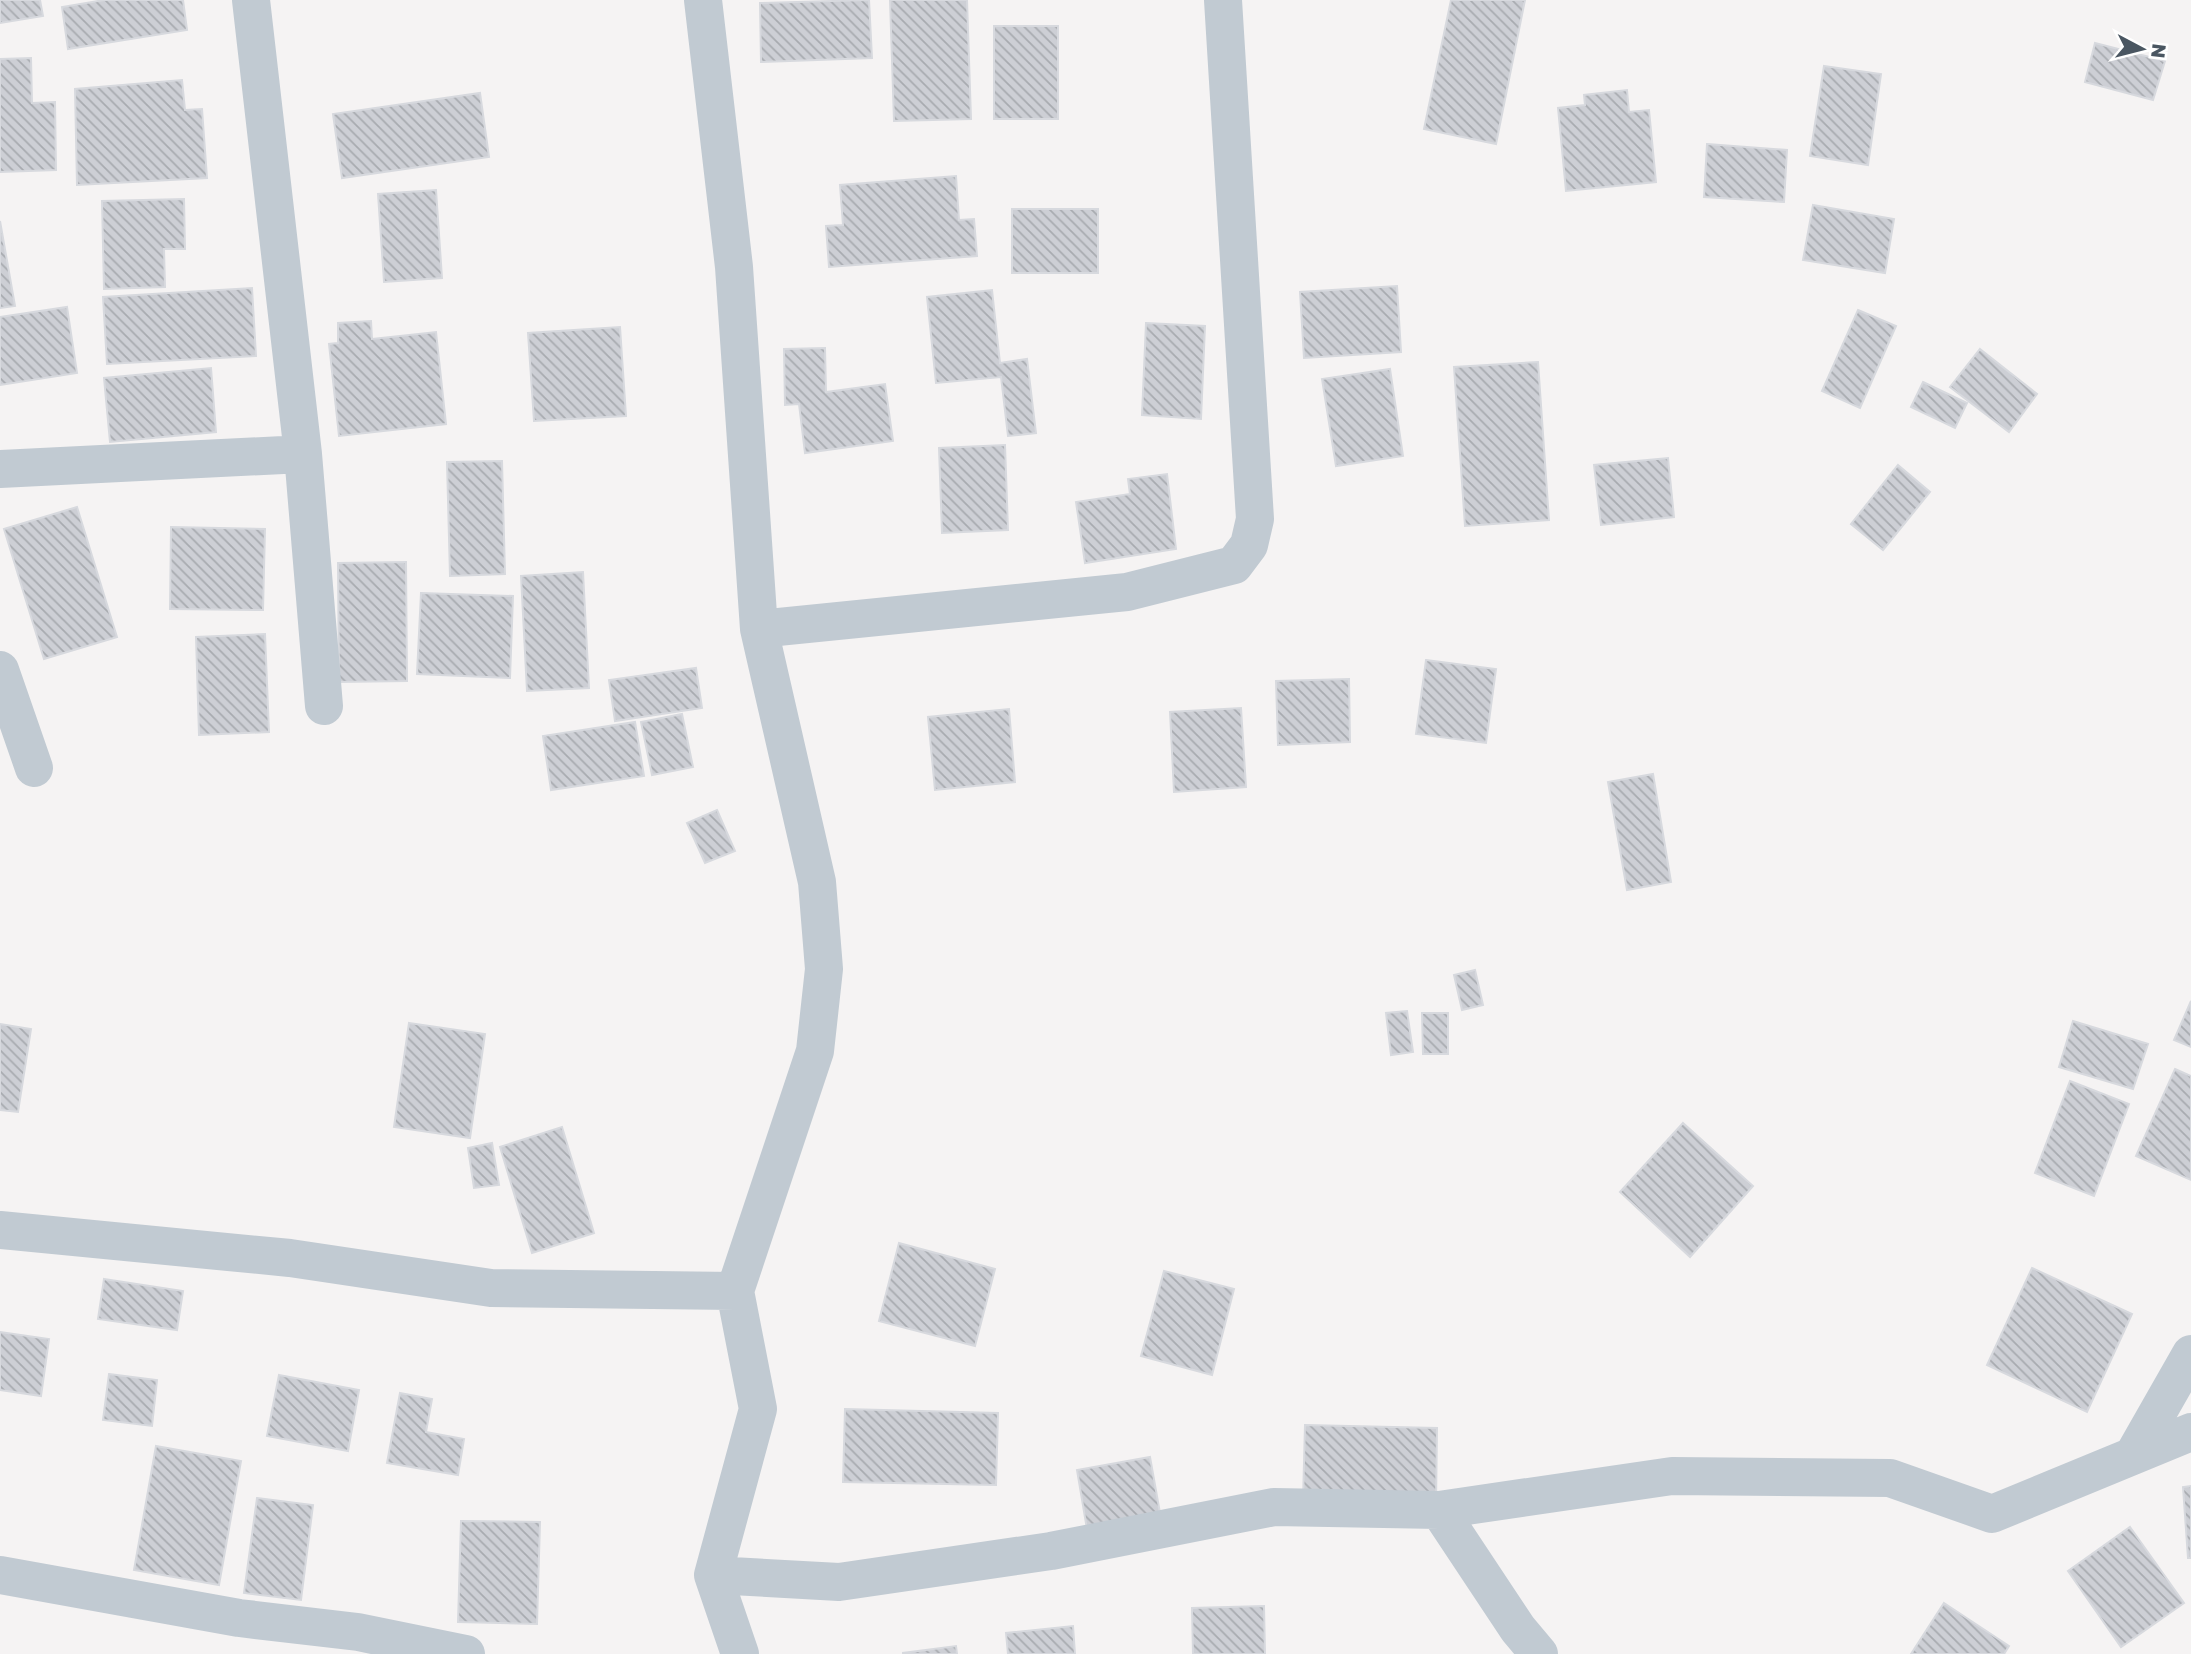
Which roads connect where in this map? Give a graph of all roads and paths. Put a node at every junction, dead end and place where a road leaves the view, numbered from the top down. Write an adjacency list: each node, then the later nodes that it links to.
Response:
1 (251, 0): 4 (street)
2 (703, 0): 6 (street)
3 (1223, 0): 6 (street)
4 (303, 454): 5 (street); 8 (street)
5 (0, 469)
6 (759, 629): 11 (street)
7 (0, 670): 9 (street)
8 (324, 706)
9 (34, 768)
10 (0, 1230): 11 (street)
11 (735, 1291): 16 (street)
12 (2191, 1354): 14 (street)
13 (2191, 1432): 14 (street)
14 (2134, 1454): 15 (street)
15 (1438, 1510): 16 (street); 20 (street)
16 (713, 1574): 19 (street)
17 (0, 1575): 18 (street)
18 (466, 1654)
19 (740, 1654)
20 (1539, 1654)

